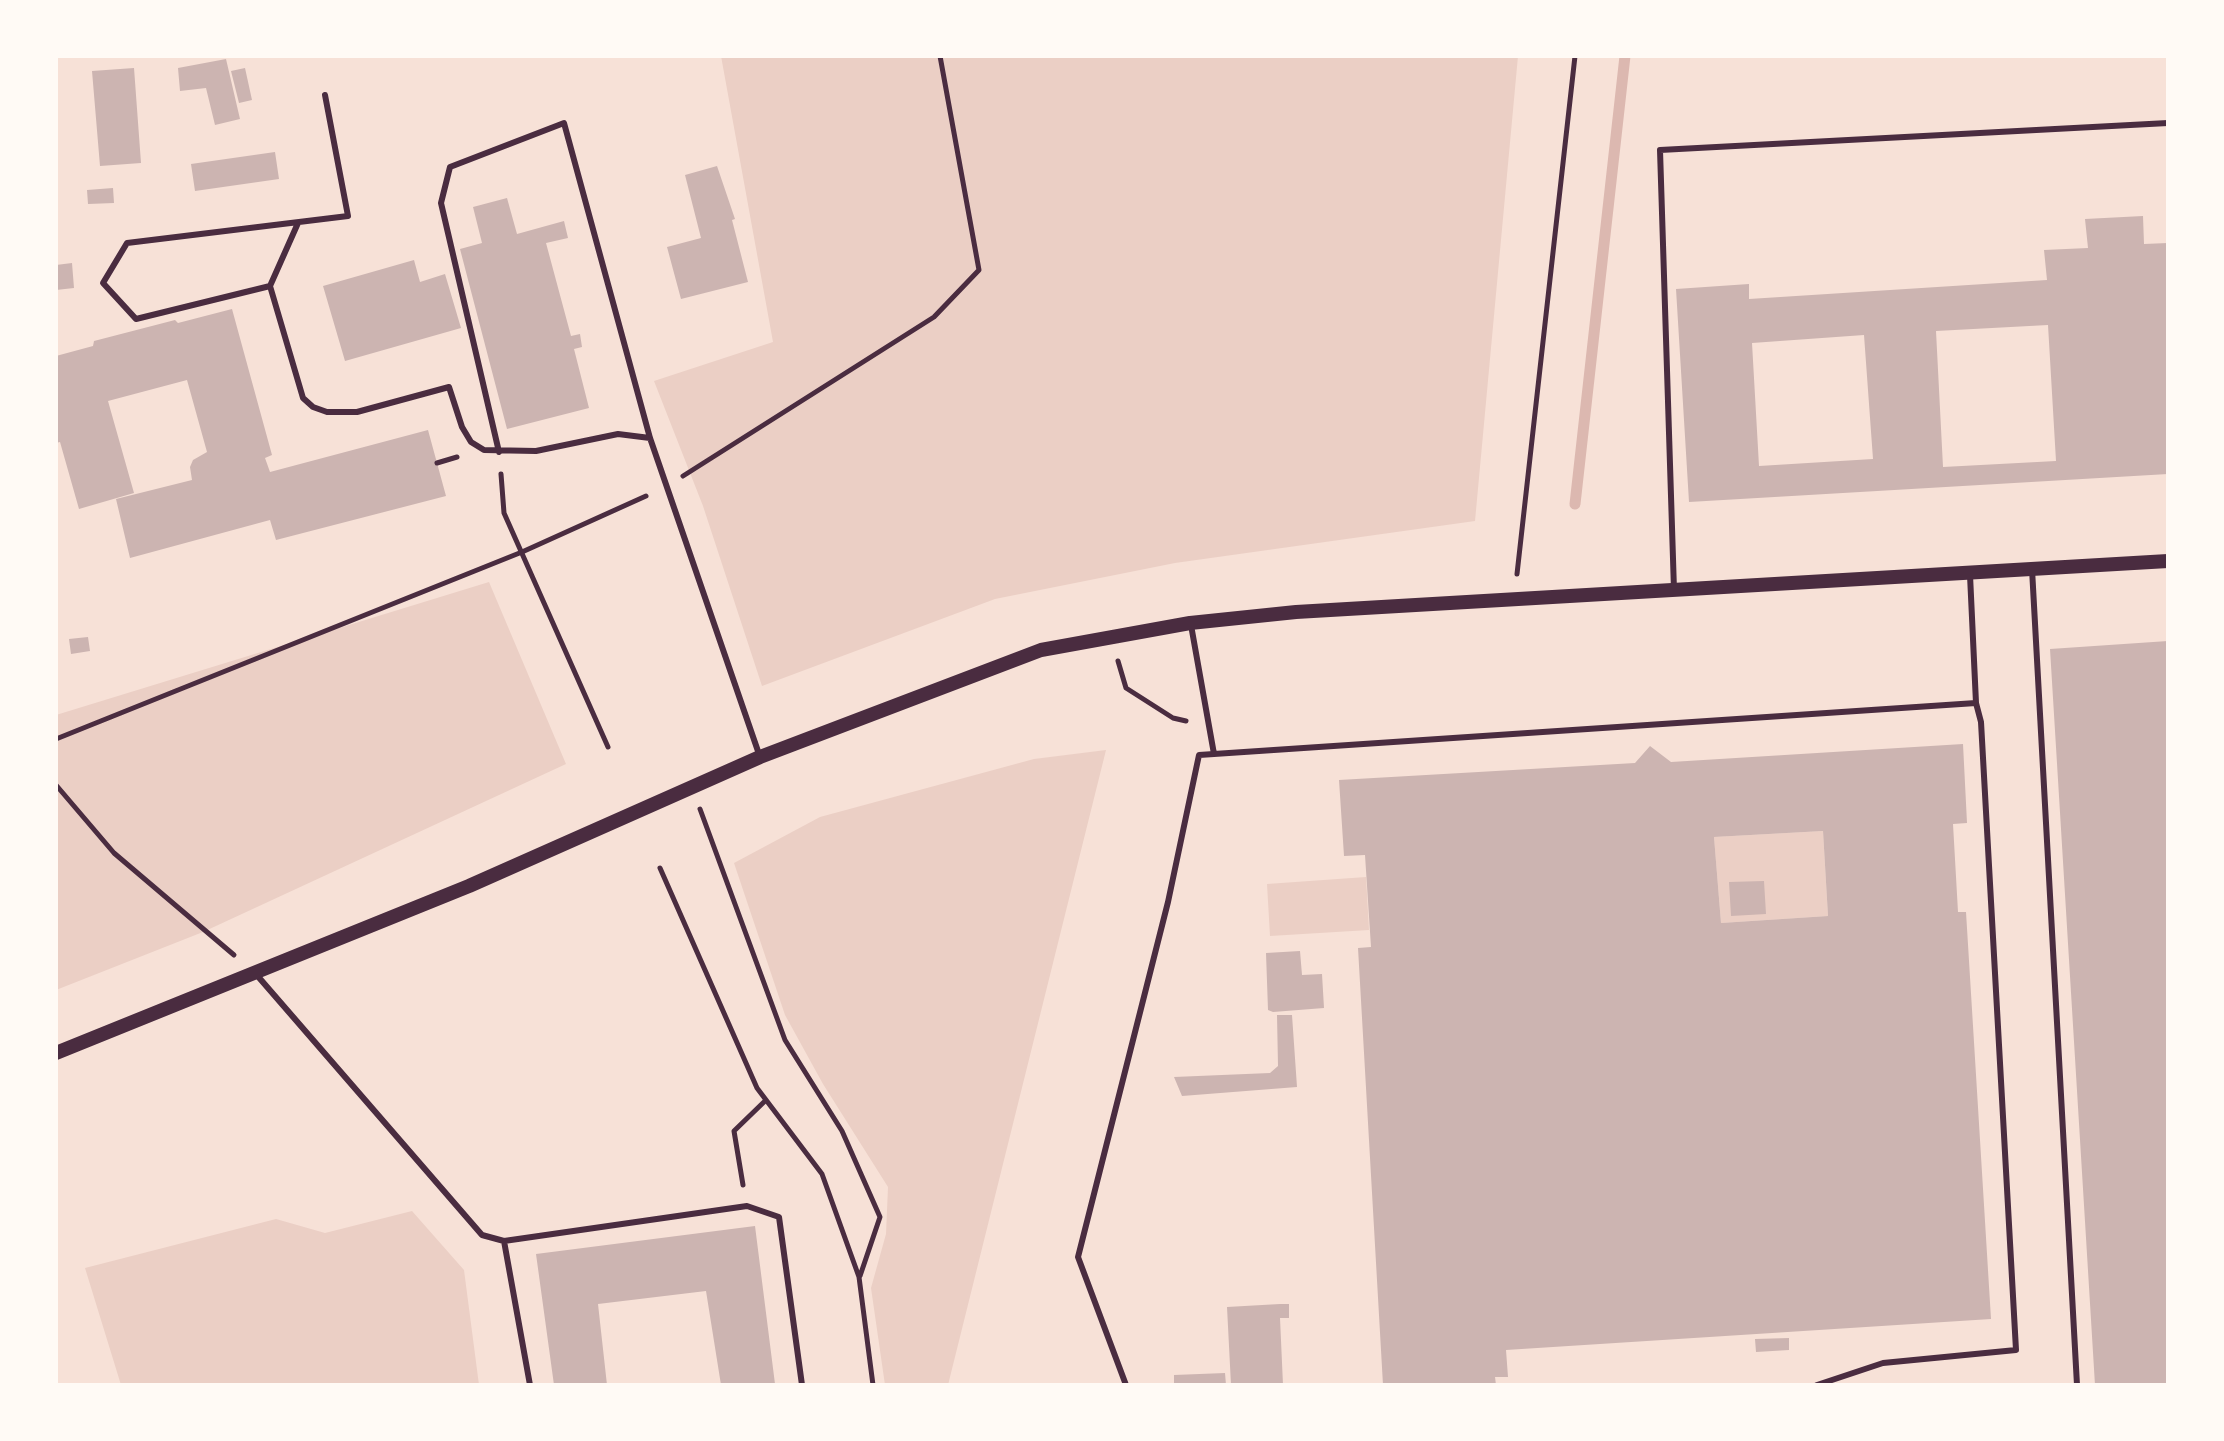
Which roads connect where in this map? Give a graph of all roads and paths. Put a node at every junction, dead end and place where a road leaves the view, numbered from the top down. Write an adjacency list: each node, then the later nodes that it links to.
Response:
1 (940, 56): 9 (path)
2 (1575, 56): 15 (path)
3 (325, 95): 5 (lane)
4 (2168, 123): 14 (lane)
5 (298, 223): 6 (lane); 6 (lane)
6 (270, 286): 8 (lane)
7 (650, 438): 8 (lane); 8 (lane); 9 (lane)
8 (499, 452): 10 (path)
9 (667, 486): 10 (path); 23 (lane)
10 (522, 552): 20 (path); 21 (path)
11 (2168, 561): 12 (street)
12 (2032, 569): 13 (street); 38 (lane)
13 (1970, 573): 14 (street); 18 (lane)
14 (1674, 590): 15 (street)
15 (1514, 599): 16 (street)
16 (1190, 623): 19 (lane); 23 (street)
17 (1126, 688): 19 (path)
18 (1976, 703): 22 (lane); 37 (lane)
19 (1209, 726): 22 (lane)
20 (56, 739)
21 (608, 747)
22 (1214, 754): 36 (lane)
23 (760, 757): 25 (street)
24 (56, 785): 27 (path)
25 (692, 787): 27 (street); 32 (path)
26 (660, 868): 29 (path)
27 (255, 973): 28 (street); 31 (lane)
28 (56, 1053)
29 (766, 1100): 30 (path); 32 (path)
30 (747, 1206): 31 (lane); 34 (lane)
31 (504, 1241): 33 (lane)
32 (859, 1277): 35 (path)
33 (530, 1385)
34 (802, 1385)
35 (873, 1385)
36 (1126, 1385)
37 (1817, 1385)
38 (2077, 1385)

